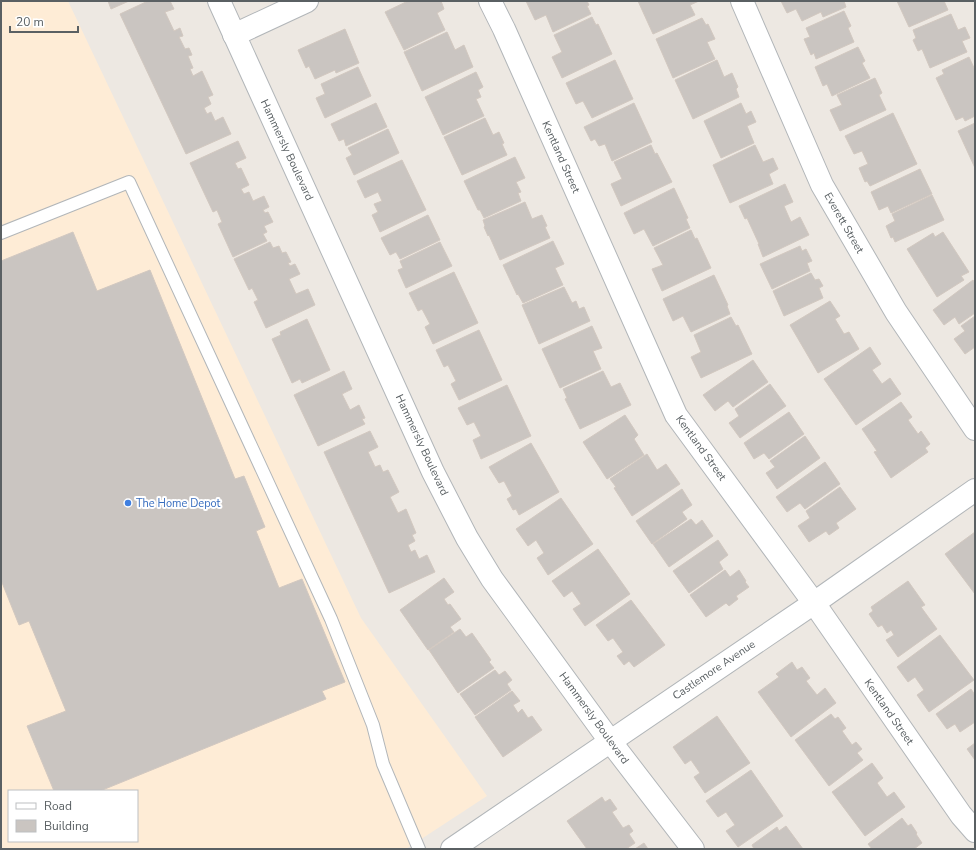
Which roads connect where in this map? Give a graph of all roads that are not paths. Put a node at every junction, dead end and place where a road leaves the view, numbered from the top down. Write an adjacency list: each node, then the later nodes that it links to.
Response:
1 (219, 1): 5 (street, Hammersly Boulevard)
2 (307, 1): 5 (street)
3 (490, 1): 9 (street, Kentland Street)
4 (742, 1): 7 (street, Everett Street)
5 (234, 35): 10 (street, Hammersly Boulevard)
6 (1, 233): 12 (lane)
7 (975, 430)
8 (975, 490): 9 (street, Castlemore Avenue)
9 (814, 603): 10 (street, Castlemore Avenue); 11 (street, Kentland Street)
10 (610, 741): 13 (street, Castlemore Avenue); 14 (street, Hammersly Boulevard)
11 (975, 831)
12 (419, 849)
13 (452, 849)
14 (693, 849)

